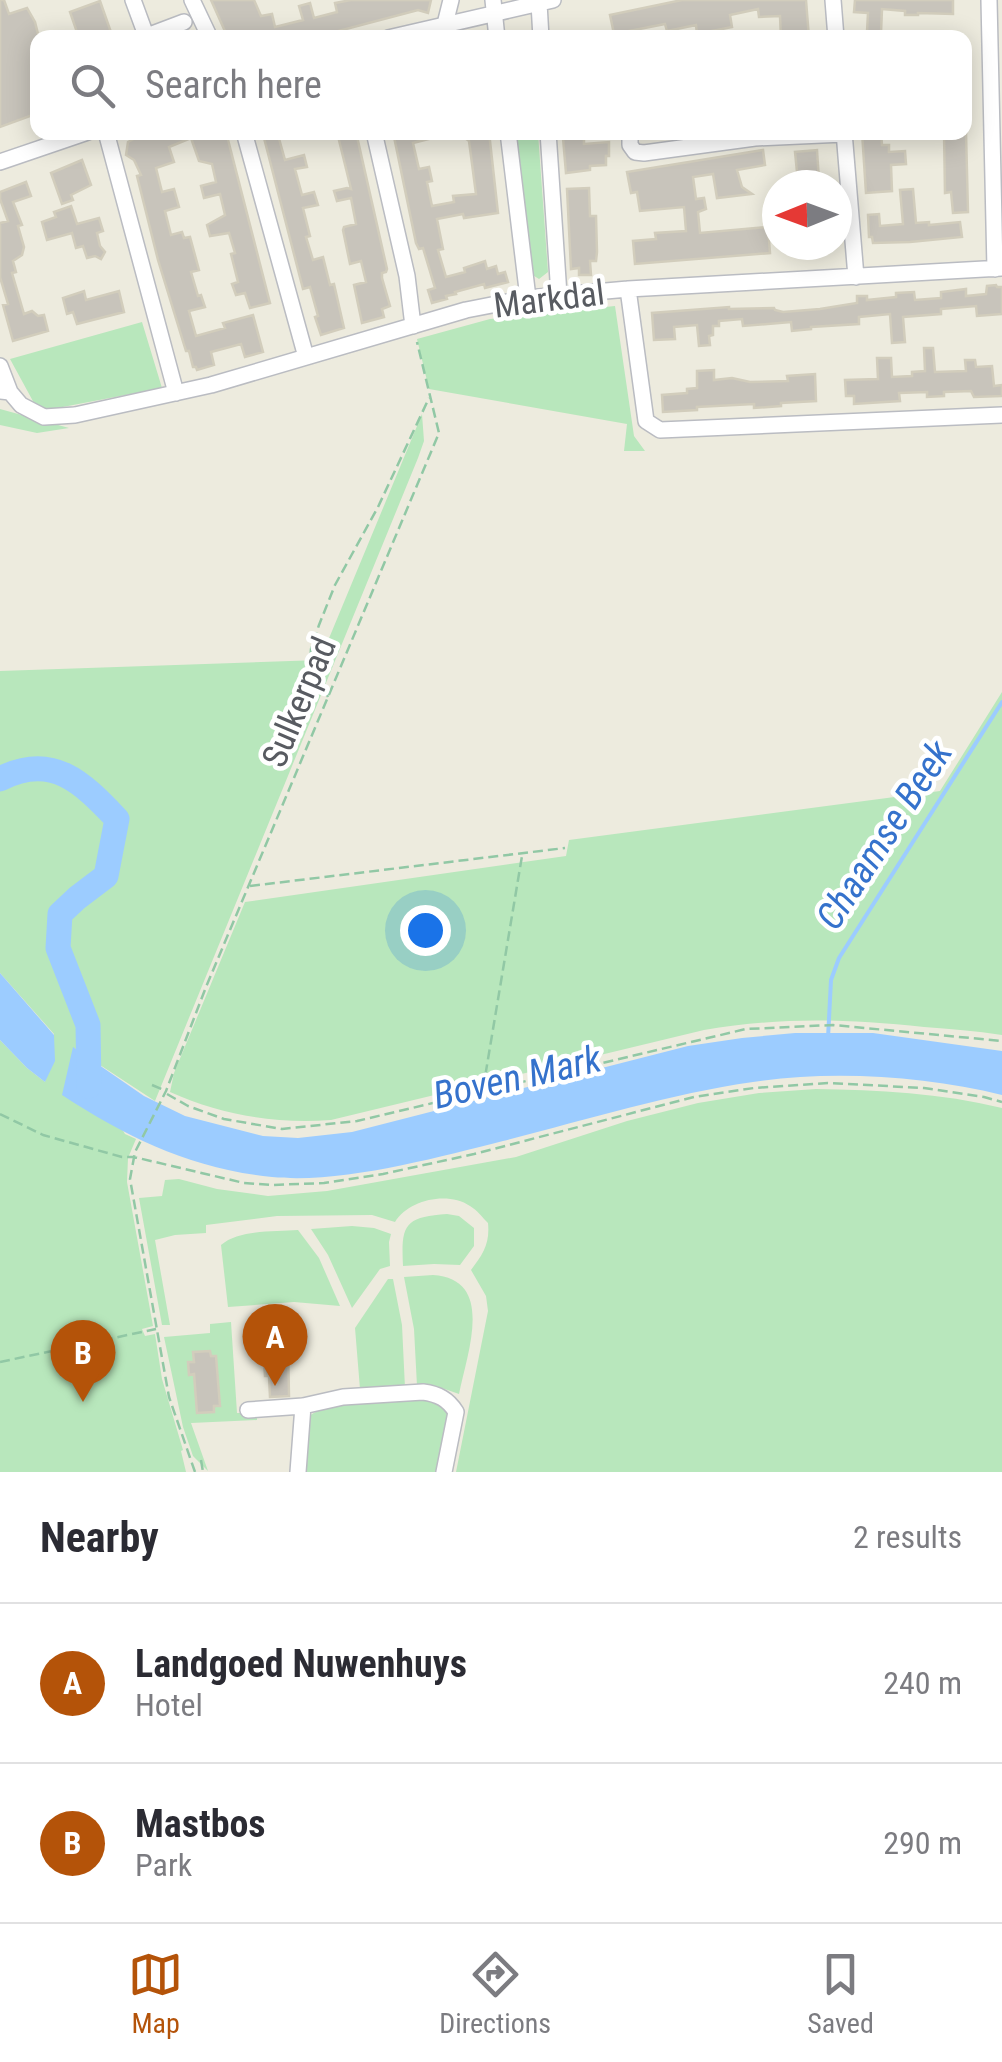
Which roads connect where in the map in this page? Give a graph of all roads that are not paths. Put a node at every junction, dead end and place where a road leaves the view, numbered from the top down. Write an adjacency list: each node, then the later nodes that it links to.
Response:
1 (153, 0): 7 (street)
2 (192, 0): 13 (street)
3 (452, 0): 10 (street)
4 (833, 0): 16 (street)
5 (989, 0): 27 (street)
6 (546, 2): 8 (street); 15 (street)
7 (134, 3): 11 (street)
8 (493, 7): 10 (street)
9 (184, 22): 12 (street)
10 (446, 24): 14 (street)
11 (144, 30)
12 (164, 30)
13 (206, 30)
14 (421, 30)
15 (542, 30)
16 (835, 30)
17 (65, 140): 26 (street)
18 (108, 140): 36 (street)
19 (246, 140): 33 (street)
20 (376, 140): 32 (street)
21 (509, 140): 31 (street)
22 (549, 140): 30 (street)
23 (630, 140): 24 (street)
24 (723, 140)
25 (845, 140): 28 (street)
26 (0, 162)
27 (998, 269): 28 (street)
28 (856, 276): 29 (street)
29 (628, 289): 30 (street, Markdal); 37 (street, Markdal)
30 (559, 294): 31 (street, Markdal)
31 (528, 298): 32 (street, Markdal)
32 (413, 326): 33 (street, Markdal)
33 (306, 357): 36 (street, Markdal)
34 (0, 366): 35 (street)
35 (5, 392): 36 (street, Markdal)
36 (176, 393)
37 (1002, 415)
38 (303, 1406): 39 (street); 40 (street); 41 (street)
39 (248, 1410)
40 (298, 1472)
41 (444, 1472)

